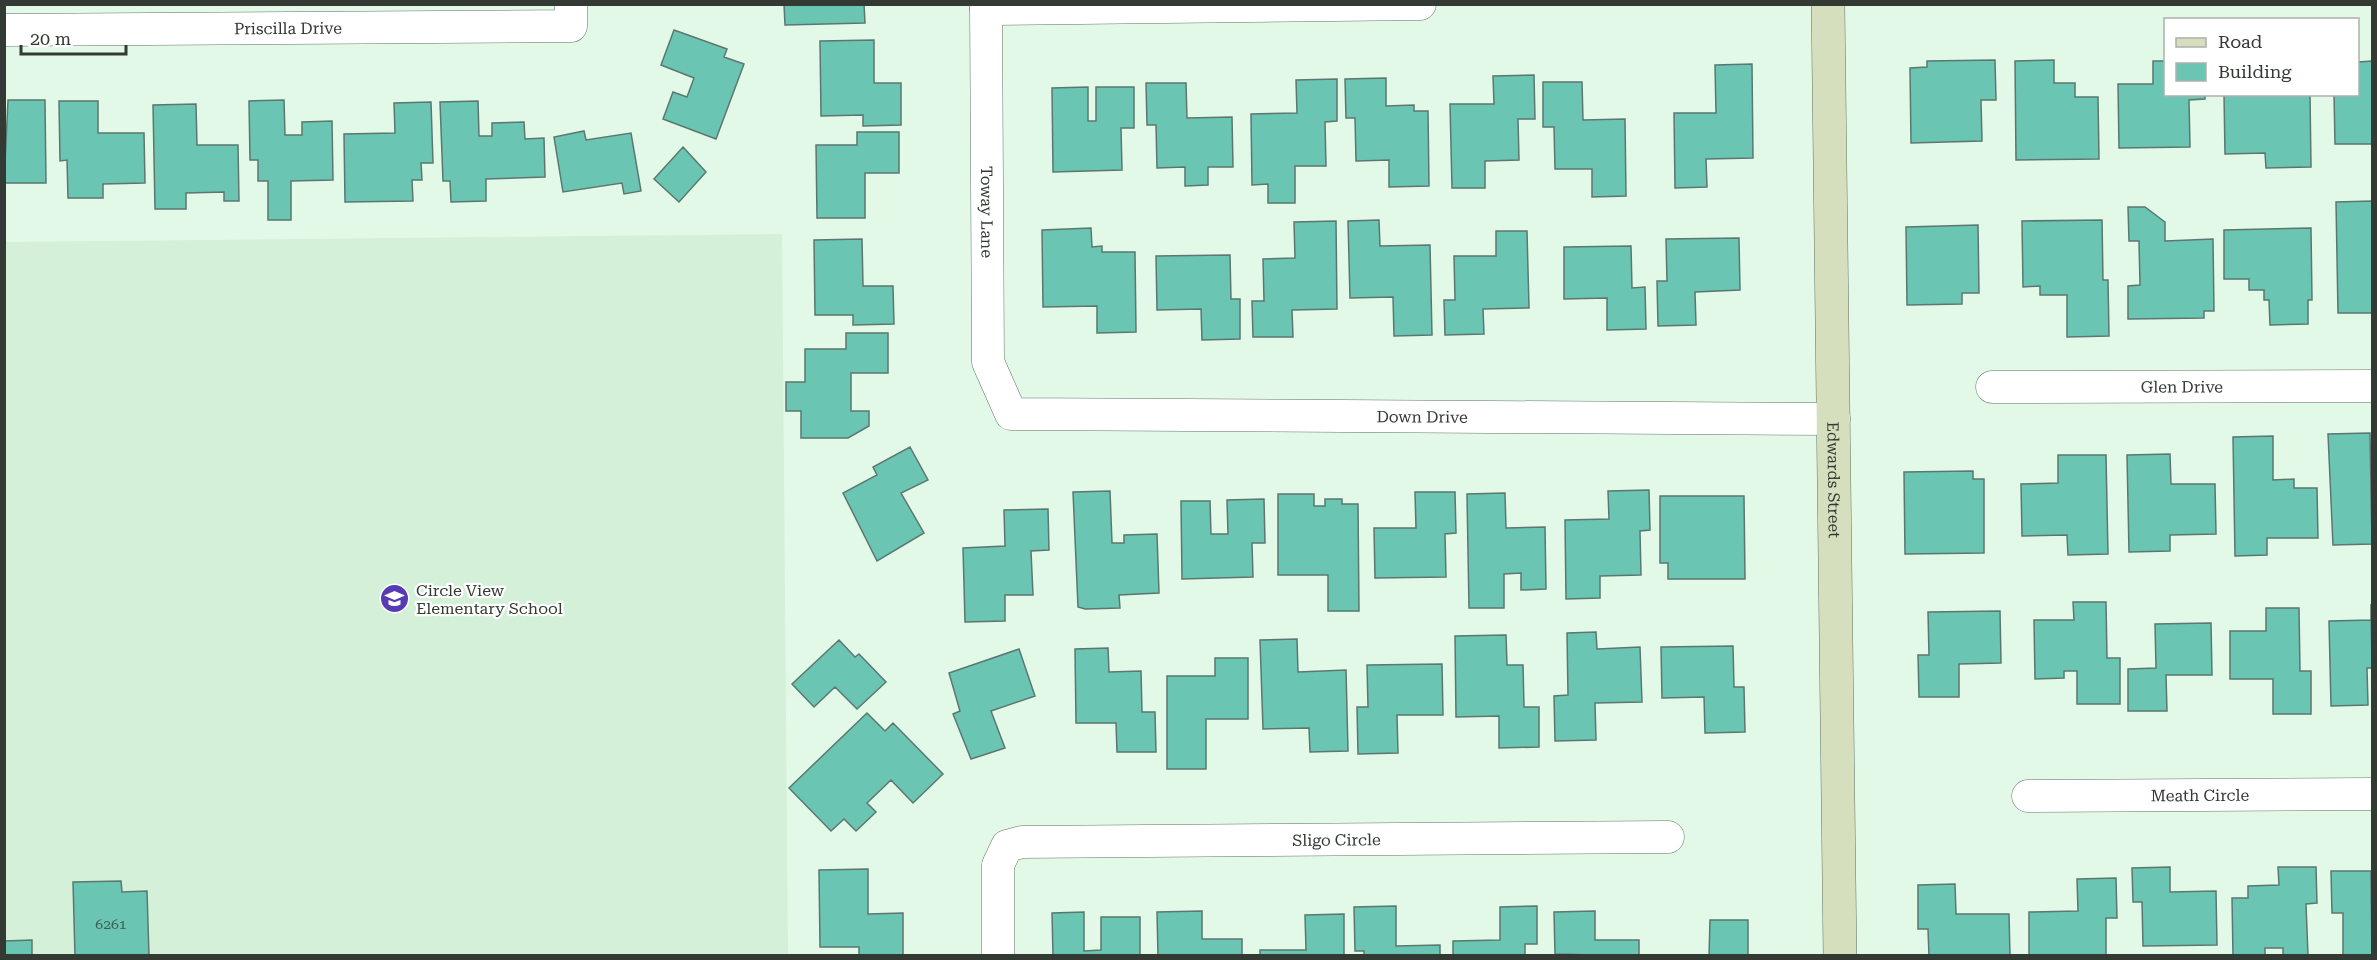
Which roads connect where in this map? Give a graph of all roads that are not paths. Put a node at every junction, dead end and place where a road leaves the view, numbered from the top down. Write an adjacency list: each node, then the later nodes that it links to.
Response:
1 (1420, 4): 3 (street)
2 (1828, 4): 9 (street, Edwards Street)
3 (986, 7): 8 (street, Toway Lane)
4 (571, 15): 5 (street, Priscilla Drive)
5 (4, 30)
6 (2373, 386): 7 (street, Glen Drive)
7 (1992, 387)
8 (1011, 414): 9 (street, Down Drive)
9 (1834, 419): 14 (street, Edwards Street)
10 (2373, 794): 11 (street, Meath Circle)
11 (2028, 796)
12 (1668, 837): 13 (street, Sligo Circle)
13 (998, 956)
14 (1840, 956)

